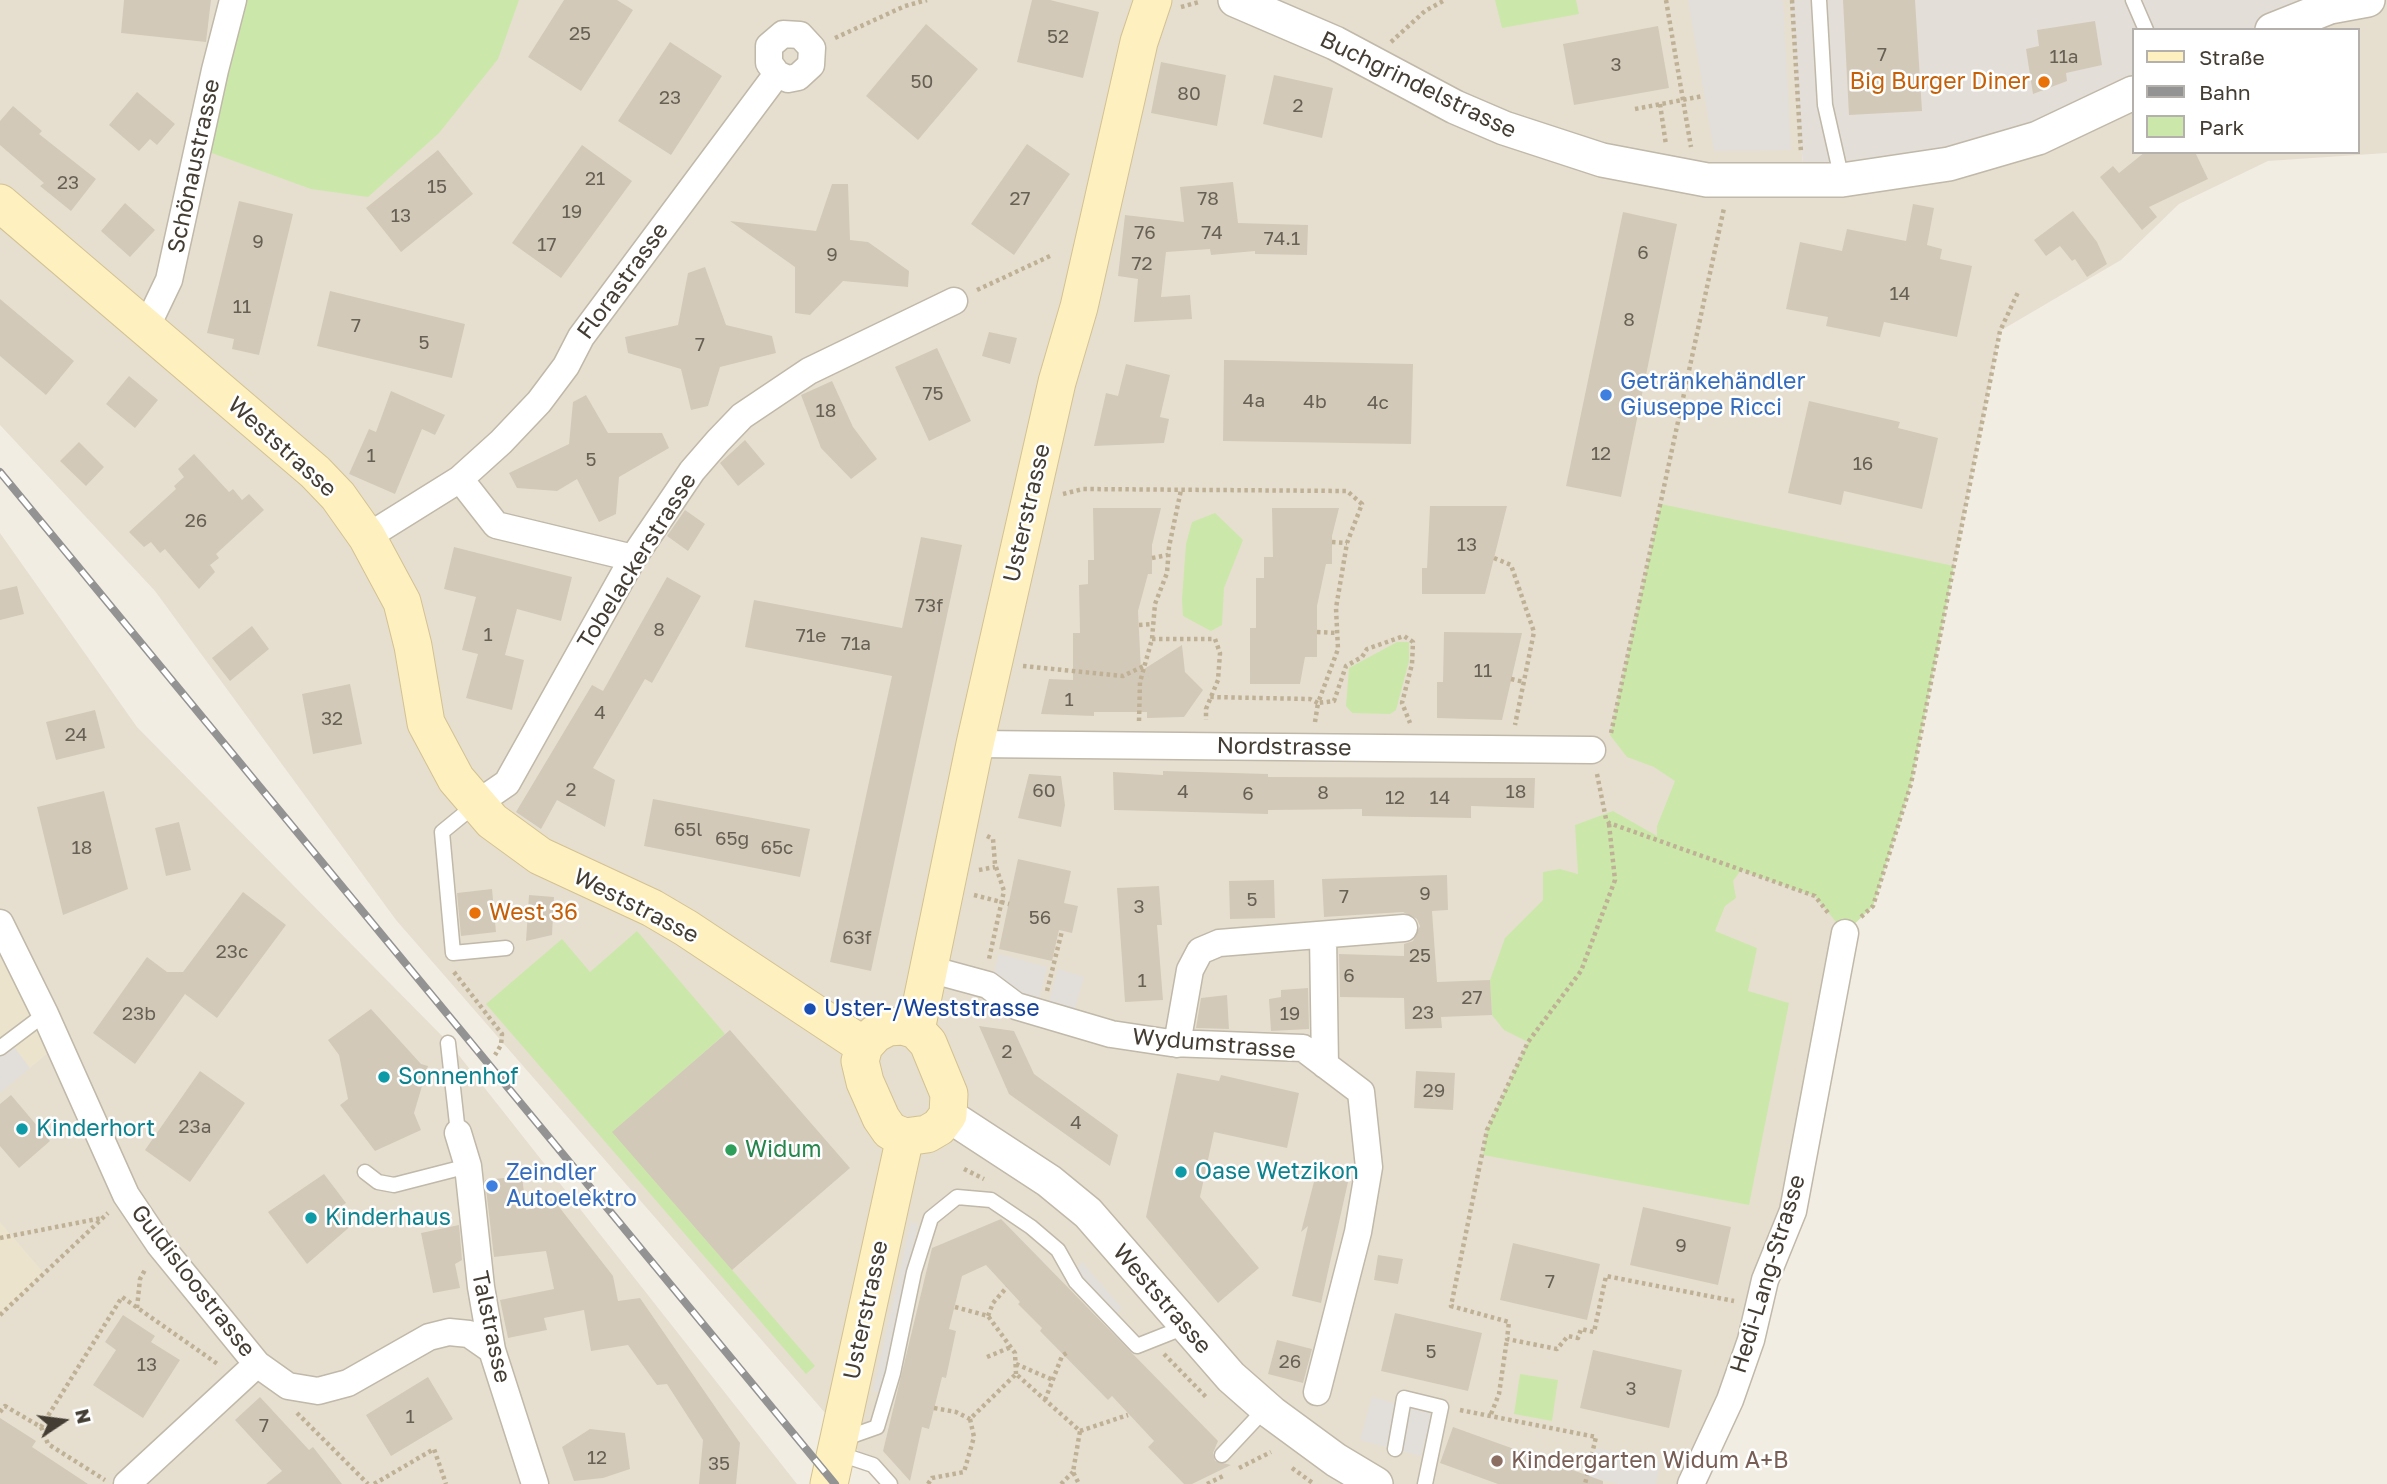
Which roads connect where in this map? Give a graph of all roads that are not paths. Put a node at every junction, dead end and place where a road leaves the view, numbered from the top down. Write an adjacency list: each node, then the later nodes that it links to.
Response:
1 (233, 0): 14 (street, Schönaustrasse)
2 (1153, 0): 18 (main road, Usterstrasse)
3 (1236, 0): 11 (street, Buchgrindelstrasse)
4 (1819, 0): 11 (lane)
5 (2133, 0): 7 (lane)
6 (2368, 0): 8 (street)
7 (2145, 28)
8 (2277, 28)
9 (777, 74): 9 (street); 15 (street, Florastrasse)
10 (2132, 93): 11 (street, Buchgrindelstrasse)
11 (1842, 180)
12 (0, 203): 14 (main road, Weststrasse)
13 (954, 301): 17 (street, Tobelackerstrasse)
14 (146, 328): 16 (main road, Weststrasse)
15 (460, 478): 16 (street, Florastrasse); 17 (street)
16 (367, 537): 20 (main road, Weststrasse)
17 (633, 558): 20 (street, Tobelackerstrasse)
18 (975, 744): 19 (street, Nordstrasse); 26 (main road, Usterstrasse)
19 (1592, 750)
20 (475, 805): 25 (lane); 31 (main road, Weststrasse)
21 (0, 923): 27 (street, Guldisloostrasse)
22 (1404, 928): 24 (street)
23 (1845, 933): 52 (street, Hedi-Lang-Strasse)
24 (1323, 934): 30 (street); 33 (street)
25 (506, 948)
26 (929, 969): 28 (main road, Usterstrasse); 30 (street, Wydumstrasse)
27 (45, 1014): 32 (lane); 41 (street, Guldisloostrasse)
28 (916, 1030): 31 (main road); 34 (main road)
29 (448, 1043): 35 (lane, Talstrasse)
30 (1177, 1044): 33 (street, Wydumstrasse)
31 (864, 1046): 36 (main road)
32 (0, 1048)
33 (1325, 1065): 42 (street, Wydumstrasse)
34 (948, 1115): 36 (main road); 39 (street, Weststrasse)
35 (458, 1133): 37 (street, Talstrasse)
36 (905, 1137): 46 (main road, Usterstrasse)
37 (468, 1166): 38 (lane); 40 (street, Talstrasse)
38 (365, 1172)
39 (1185, 1327): 43 (street, Weststrasse); 46 (lane)
40 (492, 1350): 41 (street, Guldisloostrasse); 48 (street, Talstrasse)
41 (249, 1371): 47 (street)
42 (1317, 1392)
43 (1266, 1408): 45 (lane); 50 (street, Weststrasse)
44 (1395, 1449): 51 (lane)
45 (1222, 1455)
46 (834, 1459): 49 (lane)
47 (127, 1484)
48 (535, 1484)
49 (890, 1484)
50 (1376, 1484)
51 (1425, 1484)
52 (1691, 1484)

